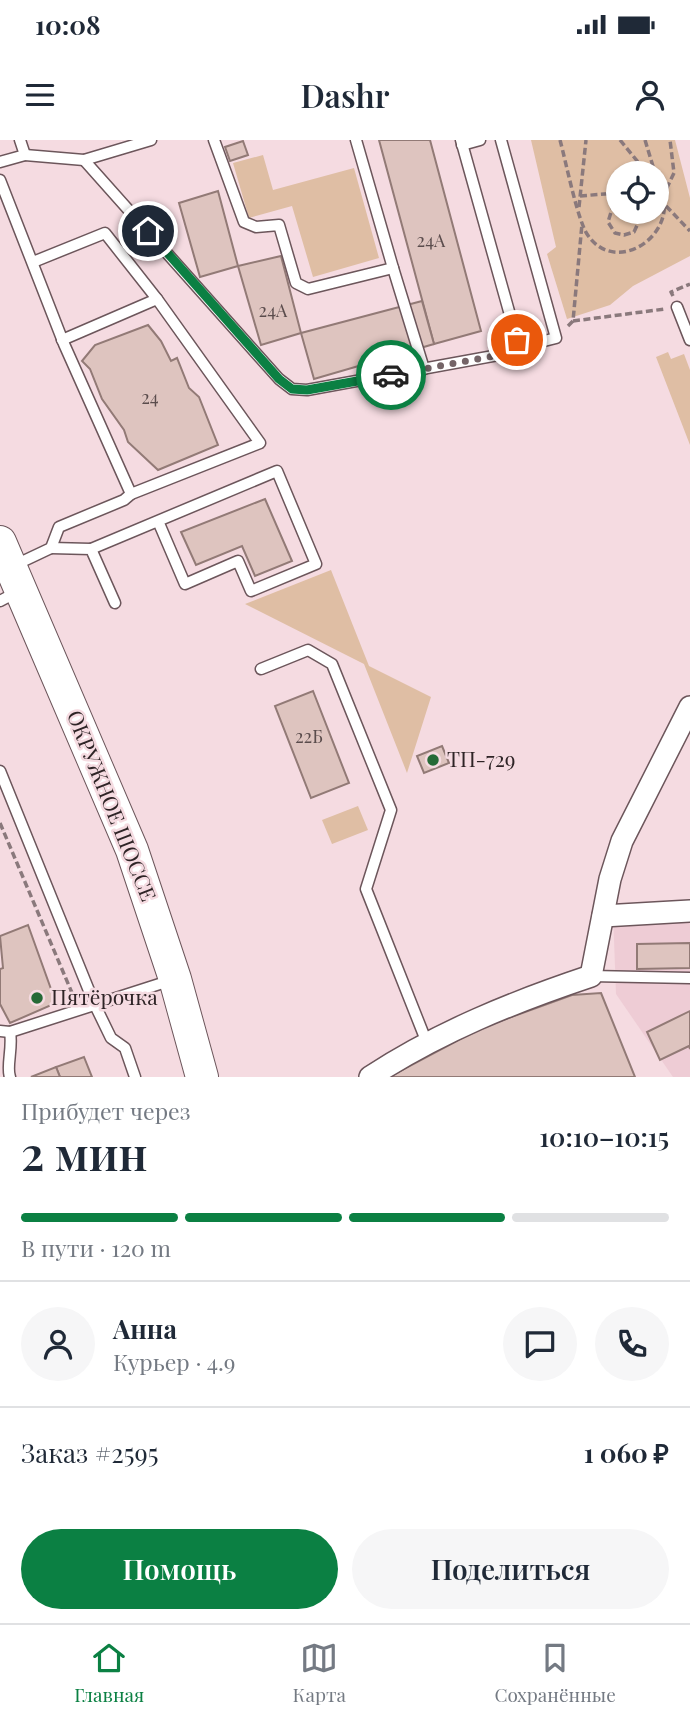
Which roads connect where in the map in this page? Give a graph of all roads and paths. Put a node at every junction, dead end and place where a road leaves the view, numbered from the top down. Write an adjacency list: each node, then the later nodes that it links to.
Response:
1 (20, 140): 13 (lane)
2 (150, 140): 14 (lane)
3 (214, 140): 30 (lane)
4 (356, 140): 30 (lane)
5 (480, 140): 12 (lane)
6 (501, 140): 34 (lane)
7 (560, 140): 22 (path)
8 (586, 140): 21 (path)
9 (620, 140): 15 (path)
10 (645, 140): 16 (path)
11 (670, 140): 19 (path)
12 (462, 142): 37 (lane)
13 (25, 155): 14 (lane); 17 (lane)
14 (84, 160): 38 (lane)
15 (637, 161)
16 (652, 161)
17 (0, 162)
18 (0, 180): 29 (lane)
19 (669, 183)
20 (606, 194): 21 (path)
21 (580, 196): 22 (path)
22 (578, 208): 24 (path)
23 (669, 209): 28 (path)
24 (583, 218): 27 (path); 33 (path)
25 (609, 224): 26 (path)
26 (638, 224)
27 (661, 224)
28 (690, 231)
29 (33, 262): 31 (lane); 35 (lane)
30 (393, 268): 38 (lane)
31 (157, 299): 35 (lane); 39 (lane)
32 (677, 307): 33 (path); 36 (lane)
33 (573, 321): 34 (path)
34 (556, 338): 37 (lane)
35 (62, 340): 39 (lane)
36 (690, 340)
37 (516, 348): 38 (lane)
38 (424, 369)
39 (131, 494): 41 (lane)
40 (158, 521): 40 (lane); 42 (lane)
41 (51, 548): 42 (lane); 43 (lane)
42 (90, 549): 44 (lane)
43 (8, 575): 53 (main road, ОКРУЖНОЕ ШОССЕ)
44 (116, 603)
45 (261, 668): 57 (lane)
46 (690, 707): 50 (street)
47 (0, 771): 54 (lane)
48 (0, 823): 55 (path)
49 (690, 911): 50 (street)
50 (603, 915): 51 (street)
51 (591, 975): 52 (lane); 57 (street)
52 (690, 978)
53 (175, 979): 54 (lane); 60 (main road, ОКРУЖНОЕ ШОССЕ)
54 (94, 1003): 55 (lane); 59 (lane)
55 (78, 1008): 56 (lane)
56 (5, 1032): 58 (lane)
57 (427, 1042): 61 (street)
58 (10, 1077)
59 (135, 1077)
60 (202, 1077)
61 (370, 1077)

